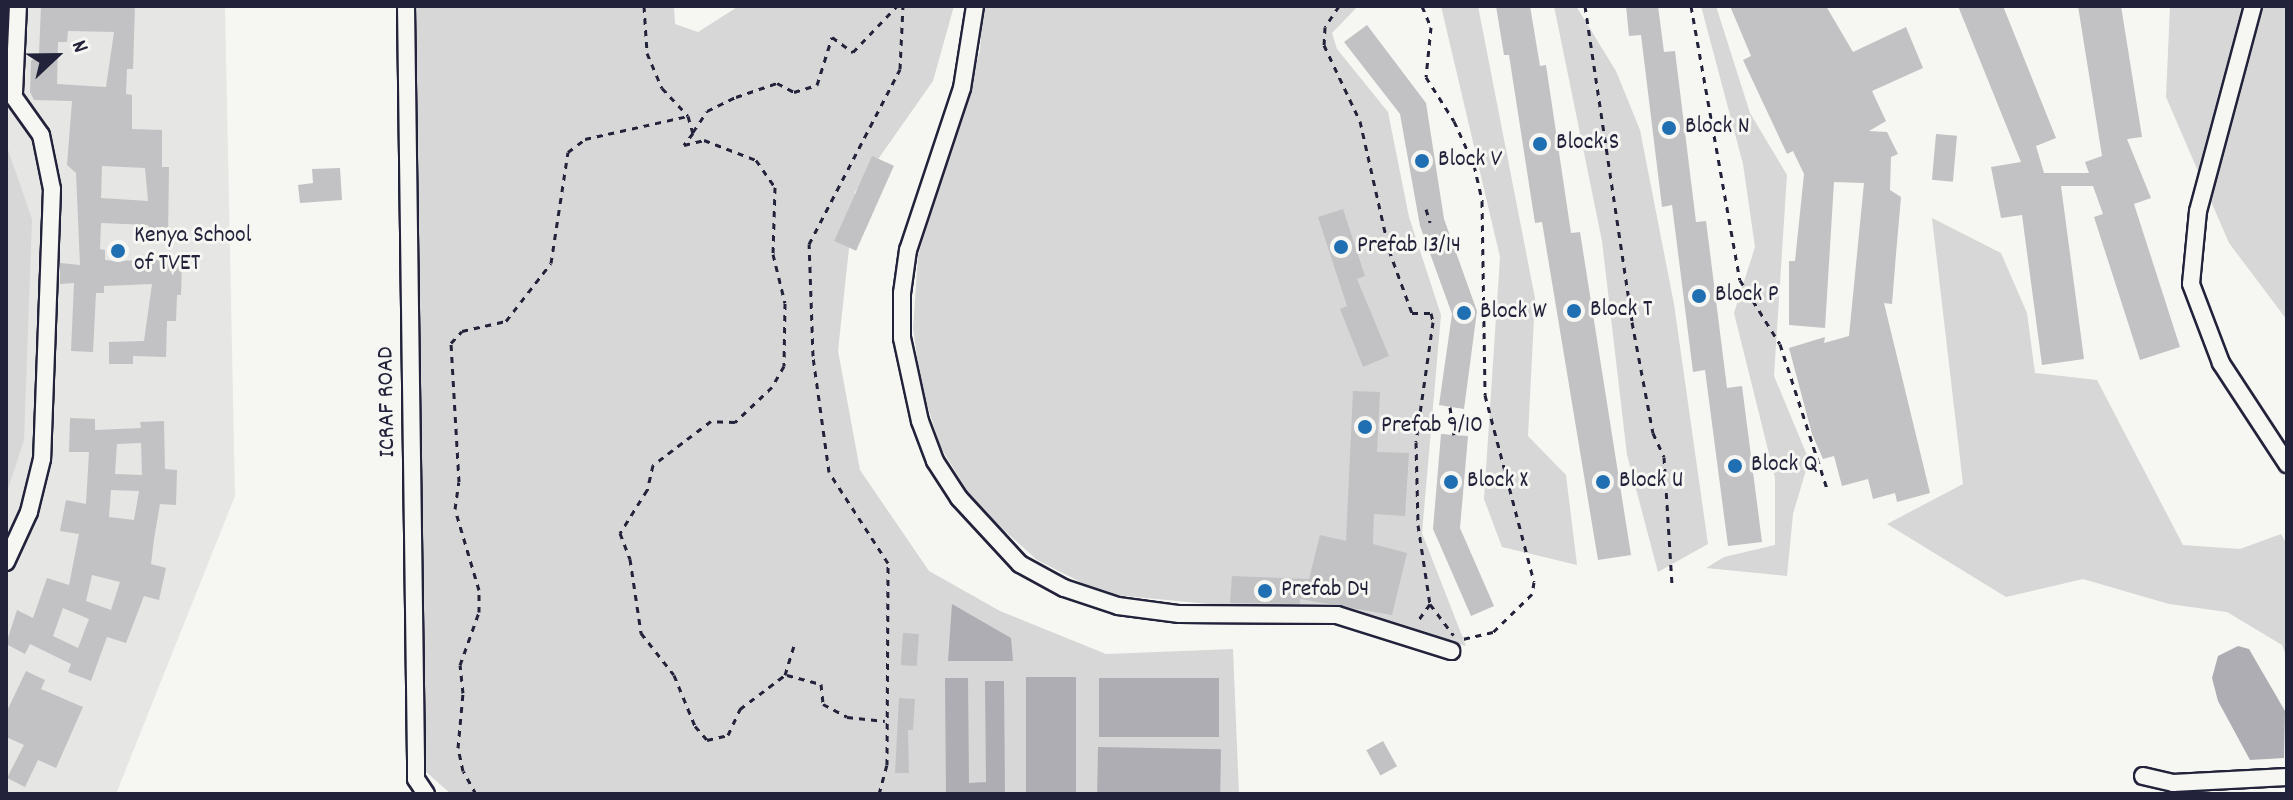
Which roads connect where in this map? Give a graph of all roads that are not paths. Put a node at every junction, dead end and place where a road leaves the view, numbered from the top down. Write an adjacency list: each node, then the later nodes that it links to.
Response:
1 (18, 6): 5 (lane)
2 (406, 6): 11 (lane, ICRAF ROAD)
3 (975, 6): 8 (lane)
4 (2253, 6): 6 (lane)
5 (10, 89): 7 (lane)
6 (2287, 464)
7 (6, 562)
8 (1451, 651)
9 (2143, 776): 10 (lane)
10 (2287, 777)
11 (426, 794)

